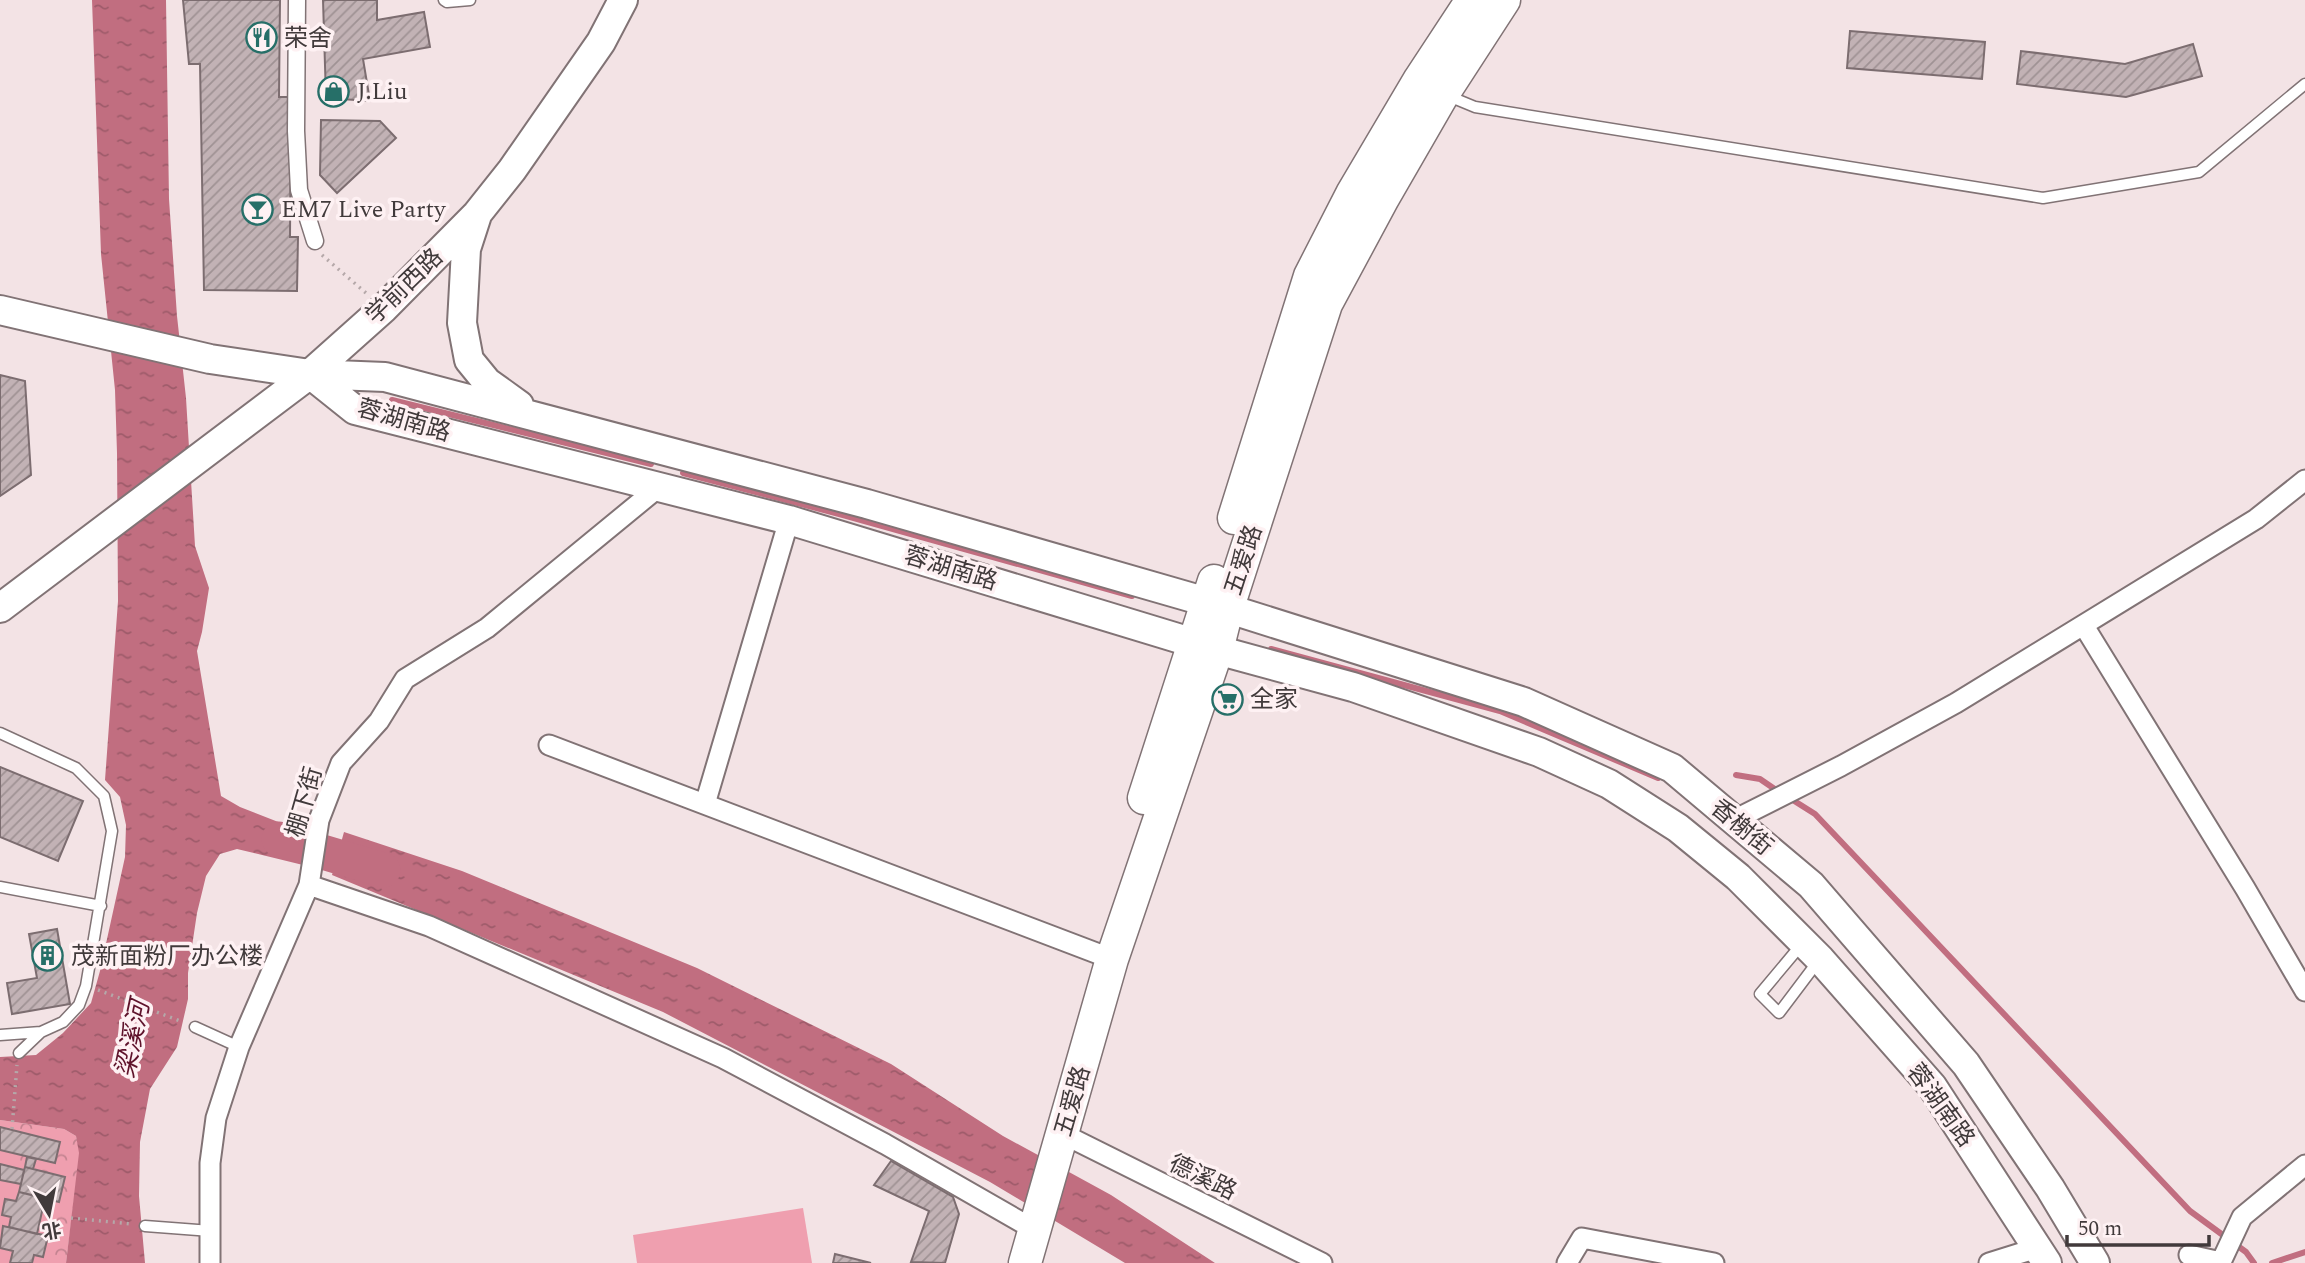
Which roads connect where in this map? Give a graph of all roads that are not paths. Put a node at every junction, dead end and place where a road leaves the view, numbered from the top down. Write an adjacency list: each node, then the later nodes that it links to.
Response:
1 (297, 0): 10 (street)
2 (443, 0): 3 (lane)
3 (470, 0)
4 (623, 0): 9 (main road, 学前西路)
5 (1472, 0): 18 (main road, 五爱路)
6 (1504, 0): 8 (main road, 五爱路)
7 (2305, 84): 8 (lane)
8 (1443, 94): 18 (main road, 五爱路)
9 (477, 214): 12 (main road, 学前西路); 13 (main road)
10 (315, 241)
11 (0, 310): 12 (main road)
12 (310, 374): 13 (main road, 蓉湖南路); 16 (main road, 蓉湖南路); 19 (main road, 学前西路)
13 (533, 414): 14 (main road, 蓉湖南路)
14 (670, 452): 16 (main road); 18 (main road, 蓉湖南路)
15 (2305, 480): 20 (street)
16 (660, 486): 17 (main road, 蓉湖南路); 26 (street, 棚下街)
17 (789, 520): 21 (main road, 蓉湖南路); 24 (street)
18 (1217, 606): 21 (main road, 五爱路); 25 (main road, 香榭街)
19 (0, 608)
20 (2084, 626): 25 (street); 31 (street)
21 (1206, 646): 29 (main road, 蓉湖南路); 30 (main road, 五爱路)
22 (0, 733): 28 (lane)
23 (550, 745): 24 (street)
24 (705, 804): 30 (street)
25 (1746, 814): 52 (main road, 香榭街)
26 (309, 886): 35 (street, 棚下街); 40 (street)
27 (0, 887): 28 (lane)
28 (101, 906): 33 (lane)
29 (1812, 951): 29 (lane); 42 (main road, 蓉湖南路)
30 (1104, 956): 37 (main road, 五爱路)
31 (2305, 991)
32 (195, 1027): 35 (lane)
33 (41, 1032): 34 (lane); 36 (lane)
34 (0, 1035)
35 (239, 1047): 41 (street, 棚下街)
36 (19, 1053)
37 (1054, 1145): 40 (main road, 五爱路); 48 (street, 德溪路)
38 (2305, 1165): 44 (street)
39 (145, 1226): 41 (lane)
40 (1028, 1226): 46 (main road); 47 (main road)
41 (211, 1231): 45 (street, 棚下街)
42 (2042, 1255): 51 (street)
43 (2189, 1255): 44 (street)
44 (2221, 1262)
45 (210, 1263)
46 (1008, 1263)
47 (1025, 1263)
48 (1322, 1263)
49 (1567, 1263): 50 (street)
50 (1714, 1263)
51 (1989, 1263)
52 (2095, 1263)

